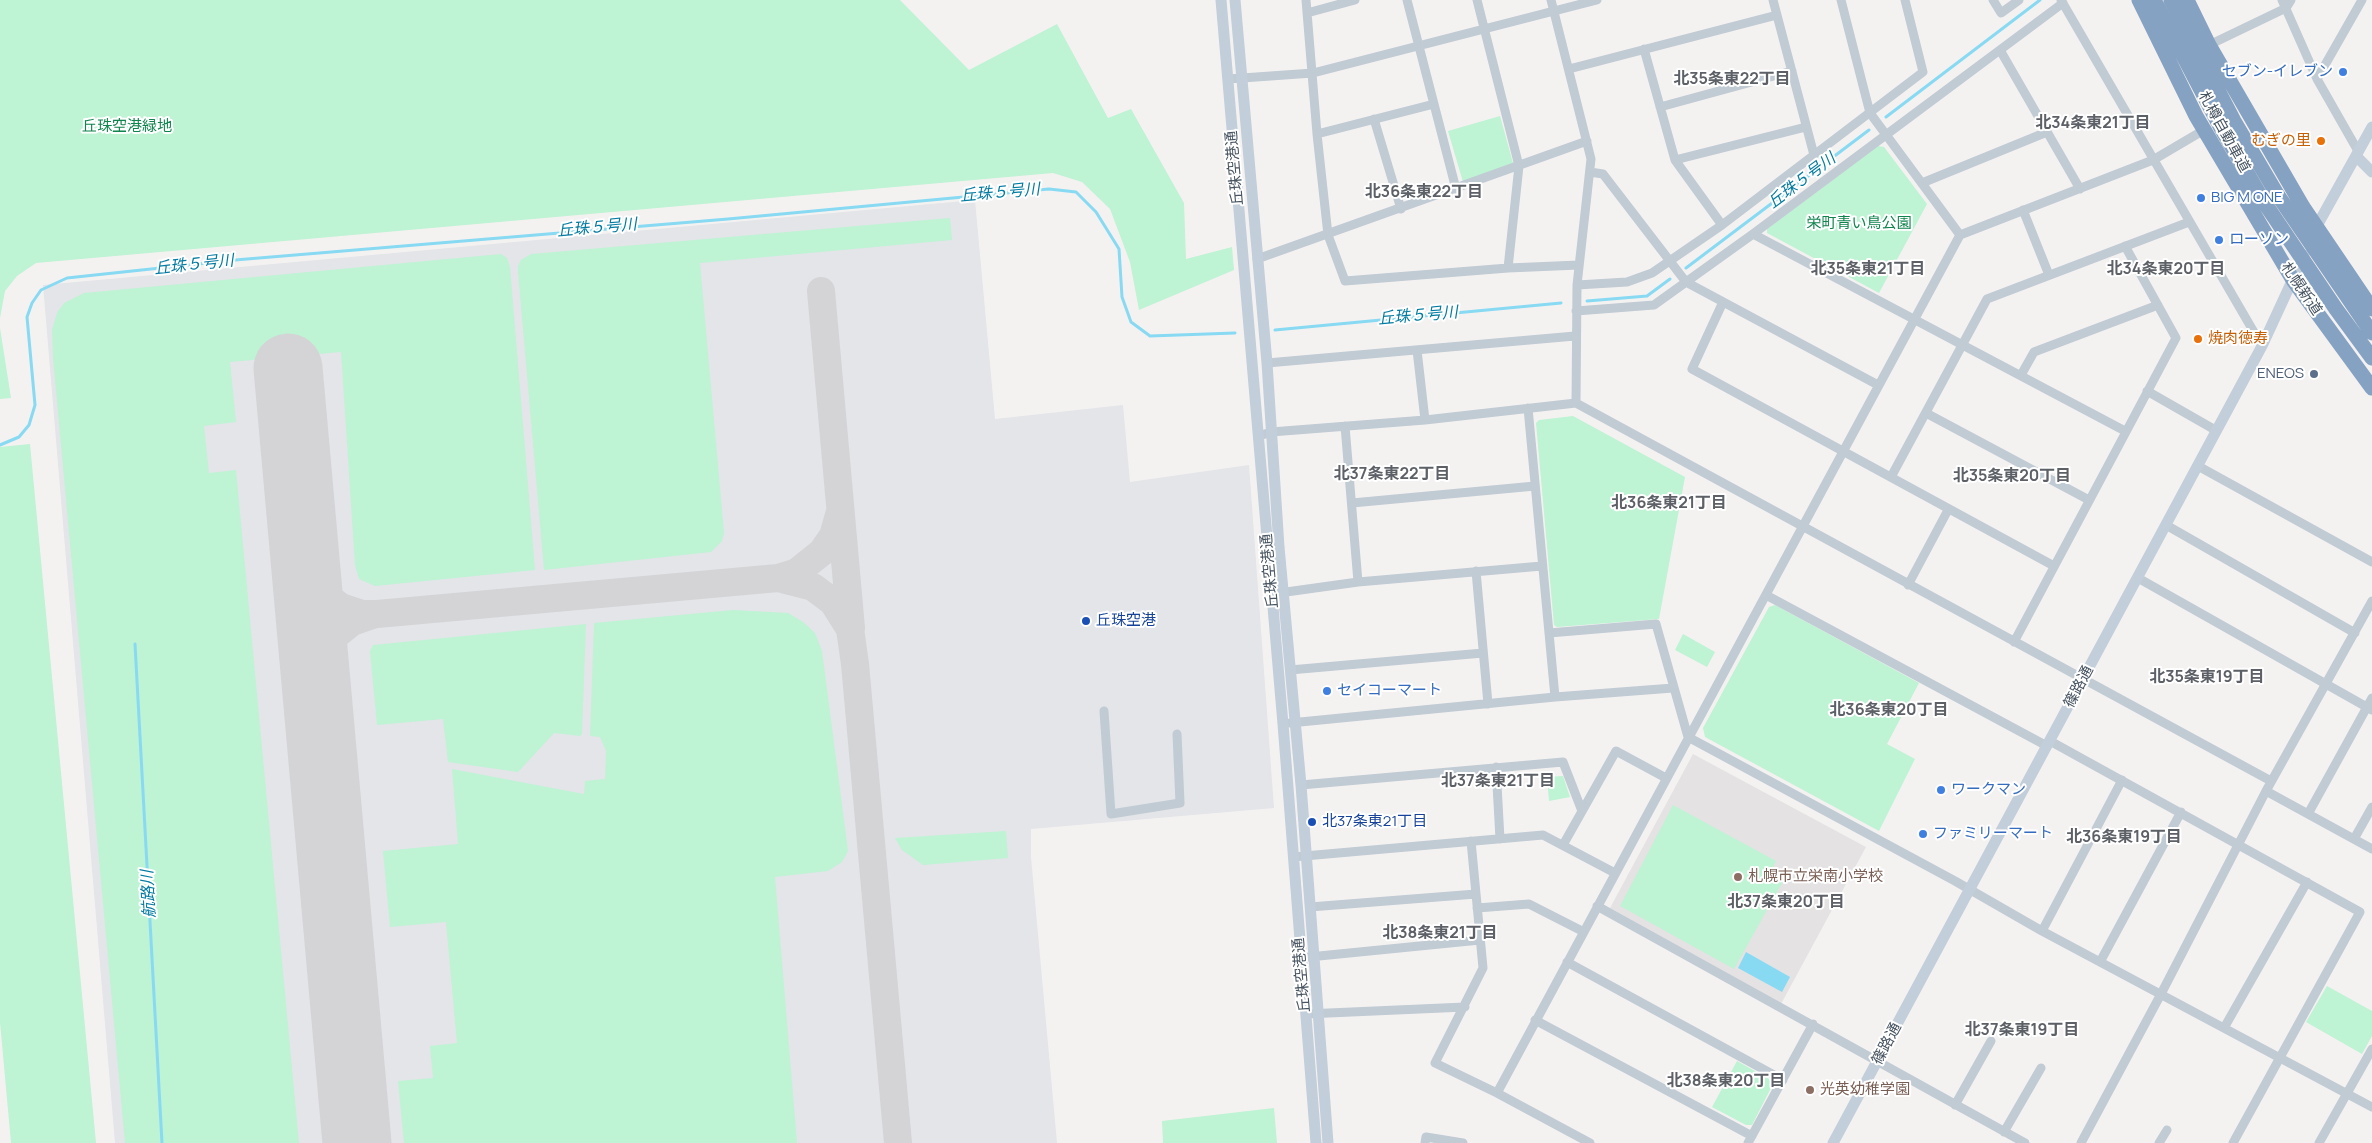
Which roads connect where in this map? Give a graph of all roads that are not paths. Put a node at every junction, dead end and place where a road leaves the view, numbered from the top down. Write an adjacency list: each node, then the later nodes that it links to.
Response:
1 (1221, 0): 33 (main road, 丘珠空港通)
2 (1235, 0): 32 (main road, 丘珠空港通)
3 (1306, 0): 22 (street)
4 (1355, 0): 22 (street)
5 (1407, 0): 26 (street)
6 (1477, 0): 24 (street)
7 (1551, 0): 21 (street)
8 (1597, 0): 21 (street)
9 (1773, 0): 23 (street)
10 (1904, 0): 37 (street)
11 (1993, 0): 12 (street)
12 (2019, 0)
13 (2139, 0): 41 (highway, 札幌新道)
14 (2154, 0): 83 (highway, 札樽自動車道)
15 (2171, 0): 78 (highway, 札樽自動車道)
16 (2187, 0): 25 (highway)
17 (2362, 0): 34 (street)
18 (1843, 1): 37 (street)
19 (2062, 1): 28 (street); 49 (street)
20 (2286, 3): 25 (street); 34 (street)
21 (1554, 11): 24 (street); 29 (street)
22 (1307, 13): 31 (street)
23 (1777, 14): 27 (street); 30 (street)
24 (1484, 29): 26 (street); 50 (street)
25 (2210, 45): 60 (highway)
26 (1419, 46): 31 (street); 35 (street)
27 (1644, 50): 29 (street); 36 (street)
28 (2000, 50): 42 (street); 44 (street)
29 (1569, 69): 45 (street)
30 (1792, 71): 36 (street); 39 (street)
31 (1313, 73): 32 (street); 43 (street)
32 (1242, 78): 33 (street); 65 (main road, 丘珠空港通)
33 (1228, 79): 97 (main road, 丘珠空港通)
34 (2317, 79): 46 (street)
35 (1434, 104): 38 (street); 54 (street)
36 (1660, 107): 48 (street)
37 (1870, 113): 44 (street); 47 (street)
38 (1374, 119): 43 (street); 56 (street)
39 (1806, 127): 47 (street); 48 (street)
40 (2372, 127): 46 (main road, 篠路通)
41 (2204, 130): 49 (street); 70 (highway, 札幌新道)
42 (2048, 132): 53 (street); 55 (street)
43 (1317, 134): 62 (street)
44 (1886, 135): 53 (street); 61 (street)
45 (1587, 141): 50 (street); 51 (street)
46 (2357, 154): 52 (main road); 60 (main road, 篠路通)
47 (1814, 155): 59 (street)
48 (1674, 160): 59 (street)
49 (2153, 160): 55 (street); 58 (street)
50 (1519, 166): 54 (street); 68 (street)
51 (1590, 172): 66 (street); 67 (street)
52 (2372, 172)
53 (1922, 183): 63 (street)
54 (1456, 189): 56 (street)
55 (2080, 189): 57 (street)
56 (1401, 209): 62 (street)
57 (2024, 210): 63 (street); 69 (street)
58 (2189, 222): 64 (street); 81 (street)
59 (1722, 225): 66 (street)
60 (2316, 227): 70 (main road, 篠路通); 75 (highway)
61 (1752, 234): 71 (street); 77 (street)
62 (1328, 235): 65 (street); 68 (street)
63 (1960, 235): 77 (street)
64 (2125, 246): 69 (street); 74 (street)
65 (1257, 259): 84 (main road, 丘珠空港通)
66 (1670, 260): 71 (street); 72 (street)
67 (1579, 265): 68 (street); 72 (street)
68 (1508, 268)
69 (2049, 275): 80 (street)
70 (2293, 280): 81 (main road, 篠路通); 87 (highway, 札幌新道)
71 (1686, 282): 73 (street); 76 (street)
72 (1577, 284): 76 (street)
73 (1723, 302): 86 (street); 98 (street)
74 (2158, 305): 85 (street); 88 (street)
75 (2372, 309)
76 (1576, 311): 79 (street)
77 (1914, 318): 80 (street); 86 (street)
78 (2372, 333)
79 (1575, 336): 82 (street); 89 (street)
80 (1962, 344): 85 (street); 91 (street)
81 (2262, 346): 94 (main road, 篠路通)
82 (1417, 350): 84 (street); 92 (street)
83 (2372, 358)
84 (1267, 363): 96 (main road, 丘珠空港通)
85 (2021, 375): 95 (street)
86 (1878, 385): 98 (street)
87 (2372, 388)
88 (2147, 391): 94 (street); 95 (street)
89 (1576, 403): 90 (street); 106 (street)
90 (1528, 408): 92 (street); 101 (street)
91 (1926, 412): 100 (street); 102 (street)
92 (1425, 420): 93 (street)
93 (1345, 426): 96 (street); 103 (street)
94 (2217, 430): 99 (main road, 篠路通)
95 (2126, 431): 102 (street)
96 (1271, 432): 97 (street); 114 (main road, 丘珠空港通)
97 (1259, 436): 115 (main road, 丘珠空港通)
98 (1842, 450): 100 (street); 106 (street)
99 (2198, 466): 105 (main road, 篠路通); 107 (street)
100 (1891, 476): 104 (street)
101 (1535, 486): 103 (street); 108 (street)
102 (2089, 500): 109 (street)
103 (1352, 503): 112 (street)
104 (1948, 510): 109 (street); 113 (street)
105 (2166, 524): 111 (main road, 篠路通); 119 (street)
106 (1802, 526): 113 (street); 116 (street)
107 (2372, 562)
108 (1542, 566): 110 (street); 118 (street)
109 (2054, 566): 120 (street)
110 (1476, 571): 112 (street); 121 (street)
111 (2138, 578): 123 (main road, 篠路通); 124 (street)
112 (1358, 582): 114 (street)
113 (1908, 585): 120 (street)
114 (1284, 592): 115 (street); 122 (main road, 丘珠空港通)
115 (1272, 593): 132 (main road, 丘珠空港通)
116 (1766, 595): 134 (street); 135 (street)
117 (2372, 601): 119 (street)
118 (1549, 633): 125 (street); 126 (street)
119 (2355, 633): 124 (street)
120 (2014, 642): 123 (street)
121 (1483, 653): 122 (street); 128 (street)
122 (1290, 670): 131 (main road, 丘珠空港通)
123 (2083, 679): 135 (main road, 篠路通); 139 (street)
124 (2326, 682): 129 (street); 139 (street)
125 (1673, 688): 126 (street); 134 (street)
126 (1555, 697): 128 (street)
127 (2372, 698): 129 (street)
128 (1488, 704): 131 (street)
129 (2370, 708): 145 (street)
130 (1104, 711): 133 (street)
131 (1295, 722): 132 (street); 140 (main road, 丘珠空港通)
132 (1283, 724): 153 (main road, 丘珠空港通)
133 (1177, 734)
134 (1688, 737): 137 (street); 156 (street)
135 (2048, 744): 138 (street); 156 (main road, 篠路通)
136 (1496, 767): 140 (street); 143 (street); 146 (street)
137 (1666, 778): 143 (street); 154 (street)
138 (2122, 780): 144 (street); 161 (street)
139 (2271, 782): 141 (street)
140 (1301, 785): 152 (main road, 丘珠空港通)
141 (2266, 791): 145 (street); 149 (street)
142 (2372, 808): 147 (street)
143 (1582, 811): 150 (street)
144 (2181, 812): 149 (street); 167 (street)
145 (2308, 814): 147 (street)
146 (1500, 839): 148 (street); 150 (street)
147 (2354, 840): 151 (street)
148 (1471, 841): 152 (street); 157 (street)
149 (2239, 844): 155 (street); 168 (street)
150 (1562, 845): 154 (street)
151 (2372, 849)
152 (1306, 855): 153 (street); 159 (main road, 丘珠空港通)
153 (1293, 857): 165 (main road, 丘珠空港通)
154 (1615, 873): 158 (street)
155 (2307, 882): 174 (street); 177 (street)
156 (1969, 889): 161 (street); 178 (main road, 篠路通)
157 (1476, 894): 159 (street); 160 (street)
158 (1597, 906): 162 (street); 173 (street)
159 (1310, 907): 164 (main road, 丘珠空港通)
160 (1477, 908): 162 (street); 163 (street)
161 (2042, 931): 167 (street)
162 (1584, 932): 166 (street)
163 (1480, 940): 164 (street); 169 (street)
164 (1314, 956): 165 (street); 171 (main road, 丘珠空港通)
165 (1300, 957): 170 (main road, 丘珠空港通)
166 (1567, 962): 172 (street); 180 (street)
167 (2100, 962): 168 (street)
168 (2161, 994): 174 (street); 197 (street)
169 (1465, 1007): 171 (street); 181 (street)
170 (1306, 1014): 171 (street); 189 (main road, 丘珠空港通)
171 (1318, 1014): 190 (main road, 丘珠空港通)
172 (1536, 1020): 181 (street); 188 (street)
173 (1813, 1024): 178 (street); 180 (street)
174 (2224, 1028): 177 (street)
175 (1991, 1042): 183 (street)
176 (2372, 1049): 182 (street)
177 (2280, 1058): 182 (street); 199 (street)
178 (1878, 1061): 183 (street); 195 (main road, 篠路通)
179 (2041, 1068): 186 (street)
180 (1783, 1080): 188 (street)
181 (1497, 1093): 187 (street)
182 (2347, 1093): 184 (street); 200 (street)
183 (1955, 1105): 186 (street)
184 (2372, 1108)
185 (2167, 1130): 198 (street)
186 (2004, 1132): 196 (street)
187 (1573, 1134): 193 (street); 194 (street)
188 (1750, 1139)
189 (1316, 1143)
190 (1328, 1143)
191 (1425, 1143): 192 (street)
192 (1463, 1143)
193 (1569, 1143)
194 (1590, 1143)
195 (1833, 1143)
196 (2026, 1143)
197 (2081, 1143)
198 (2159, 1143)
199 (2234, 1143)
200 (2319, 1143)

